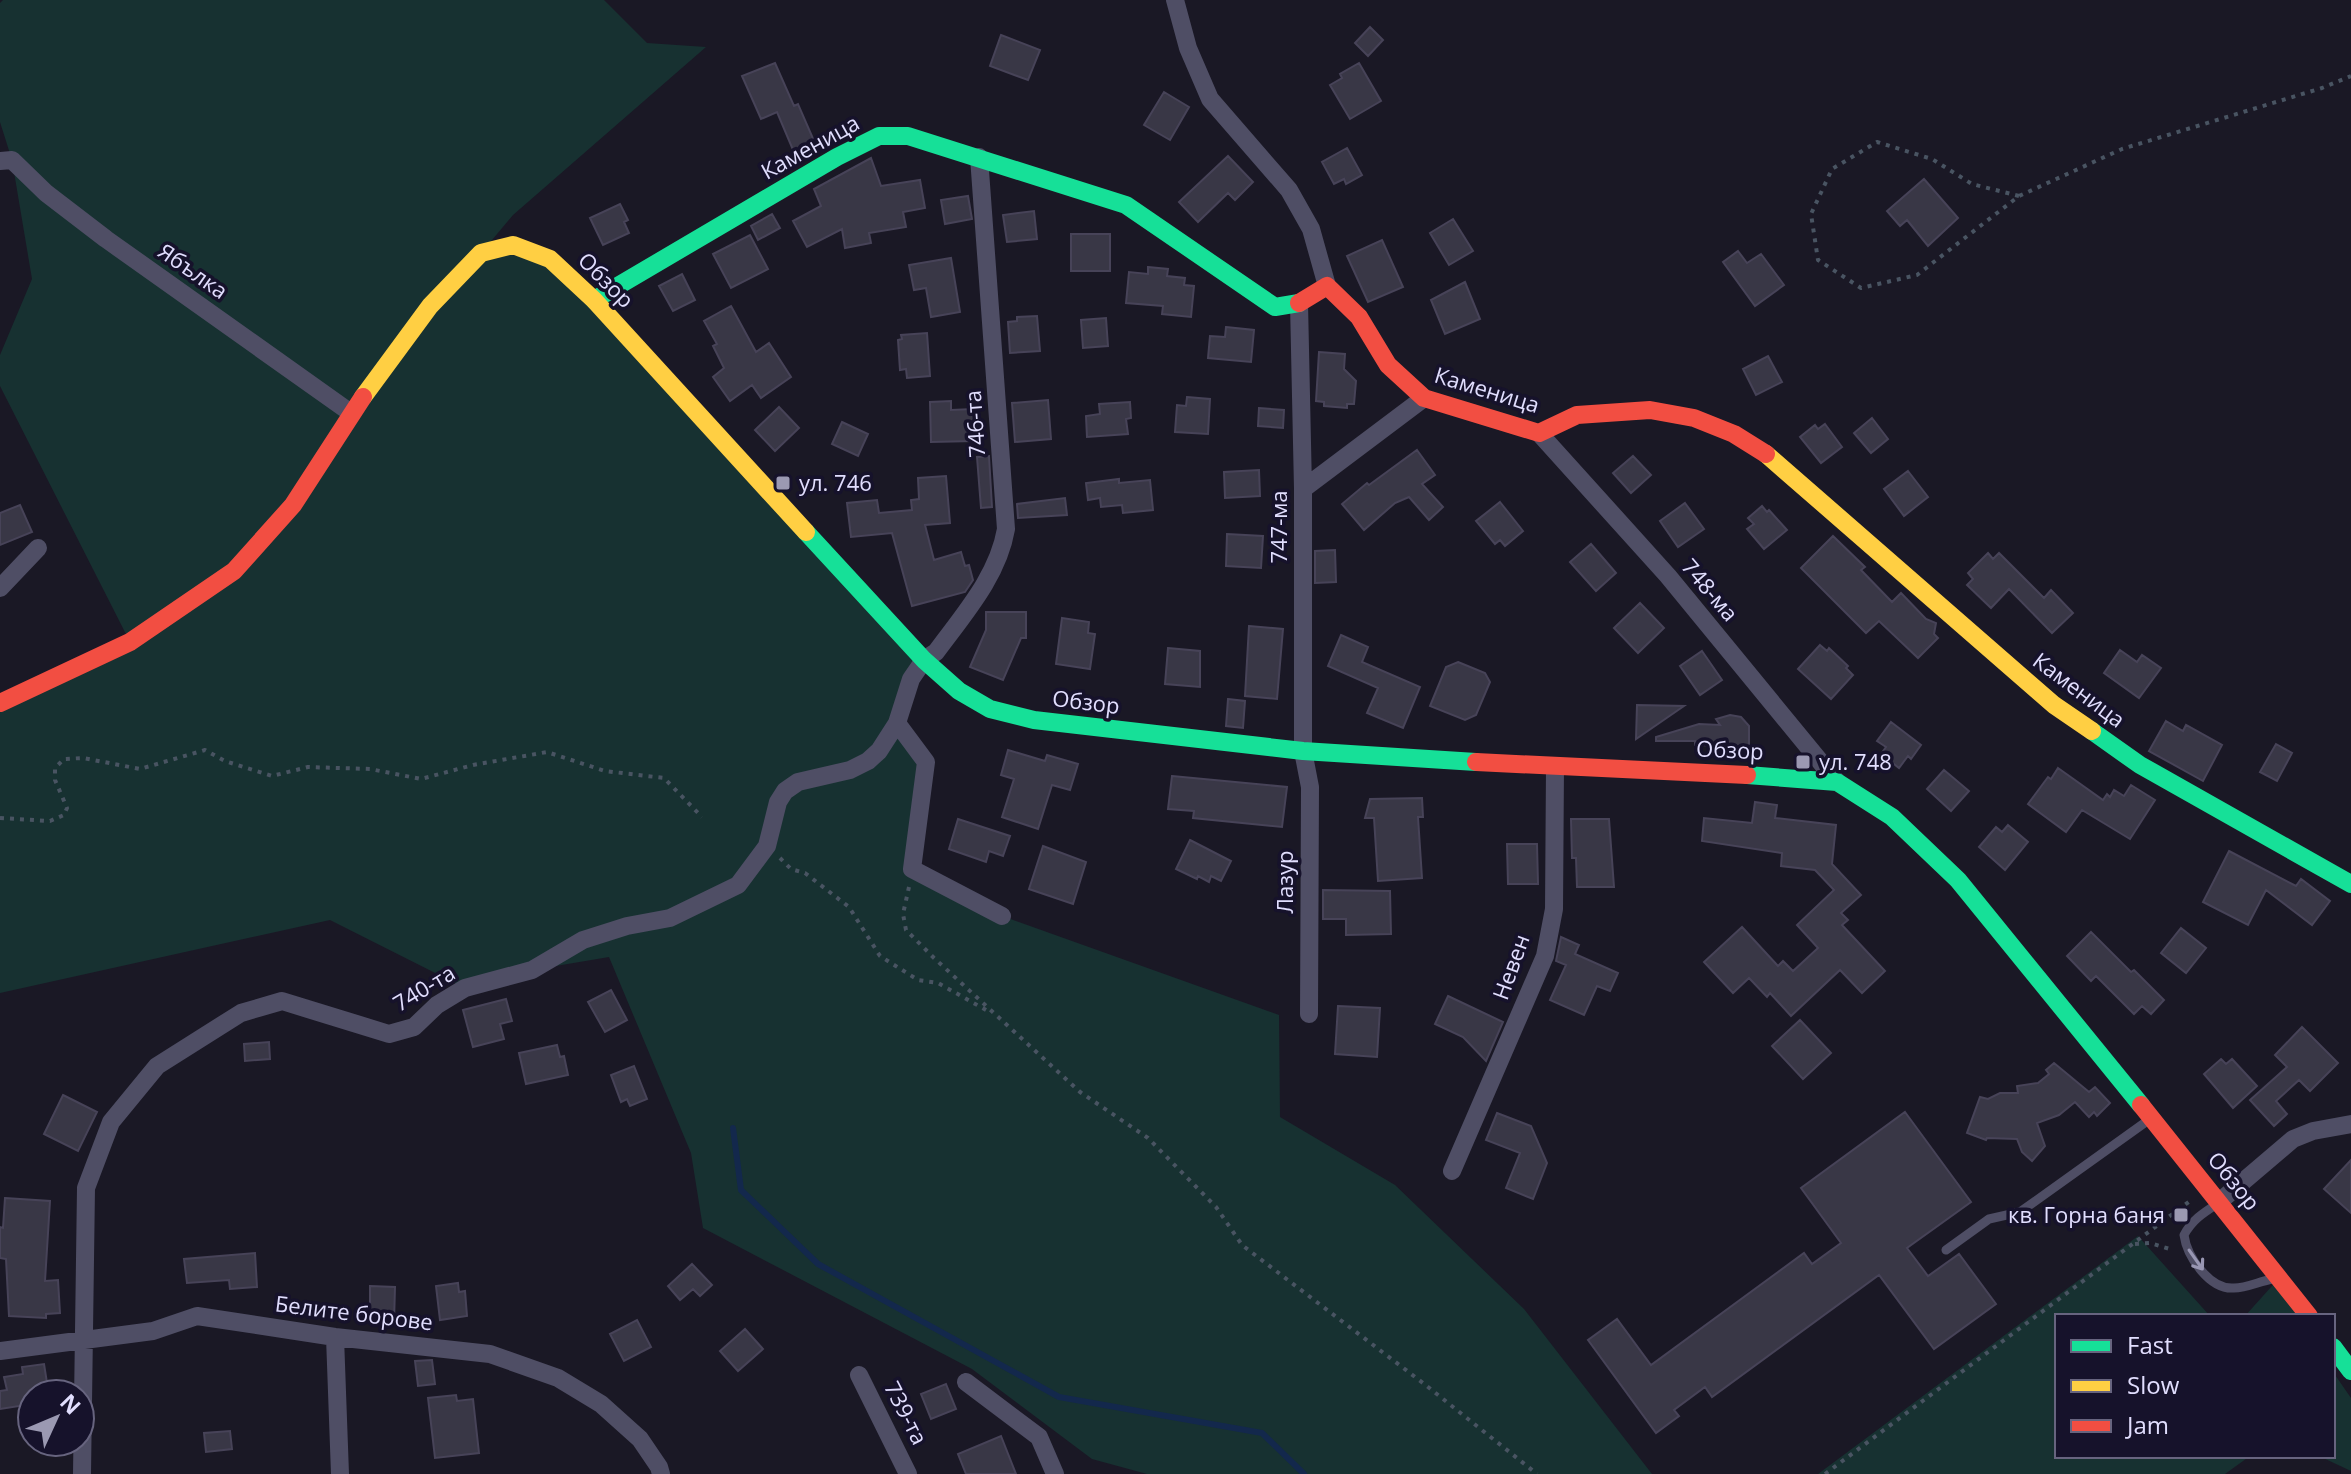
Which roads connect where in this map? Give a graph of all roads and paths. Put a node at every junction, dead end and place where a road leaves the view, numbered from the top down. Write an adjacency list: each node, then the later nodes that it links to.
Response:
1 (1175, 0): 6 (street)
2 (2351, 76): 5 (path)
3 (979, 157): 7 (street, Каменица); 8 (street, Каменица); 15 (street, 746-та)
4 (6, 161): 10 (street, Ябълка)
5 (2019, 196): 5 (path)
6 (1327, 286): 8 (street); 9 (street, Каменица)
7 (594, 300): 10 (street, Обзор); 15 (street, Обзор)
8 (1299, 303): 12 (street, 747-ма)
9 (1424, 398): 11 (street, Каменица); 12 (street)
10 (351, 413): 16 (street, Обзор)
11 (1539, 433): 20 (street, 748-ма); 25 (street, Каменица)
12 (1303, 489): 18 (street, 747-ма)
13 (38, 548): 14 (street)
14 (0, 588)
15 (924, 660): 17 (street, 740-та); 18 (street, Обзор)
16 (1, 700)
17 (897, 723): 23 (street, 740-та); 24 (street)
18 (1303, 751): 19 (street, Обзор); 28 (street, Лазур)
19 (1555, 767): 20 (street, Обзор); 31 (street, Невен)
20 (1837, 782): 29 (street, Обзор)
21 (702, 817): 22 (path)
22 (0, 818)
23 (770, 834): 27 (path); 39 (street, 740-та)
24 (912, 869): 26 (street); 27 (path)
25 (2351, 884)
26 (1002, 916)
27 (995, 1014): 50 (path)
28 (1309, 1014)
29 (2152, 1118): 32 (street, Обзор); 34 (lane)
30 (2351, 1124): 32 (street)
31 (1452, 1171)
32 (2214, 1195): 33 (path); 35 (lane); 36 (street, Обзор)
33 (2133, 1244): 35 (path); 51 (path)
34 (1946, 1250)
35 (2190, 1256): 36 (lane, one-way to 36)
36 (2280, 1277): 37 (street, Обзор)
37 (2308, 1314)
38 (335, 1337): 39 (street, Белите борове); 46 (street); 47 (street, Белите борове)
39 (83, 1339): 41 (street, Белите борове); 45 (street, 740-та)
40 (2335, 1350): 42 (street)
41 (0, 1351)
42 (2351, 1371)
43 (859, 1375): 48 (street, 739-та)
44 (966, 1382): 49 (street)
45 (82, 1474)
46 (340, 1474)
47 (661, 1474)
48 (908, 1474)
49 (1055, 1474)
50 (1537, 1474)
51 (1825, 1474)

